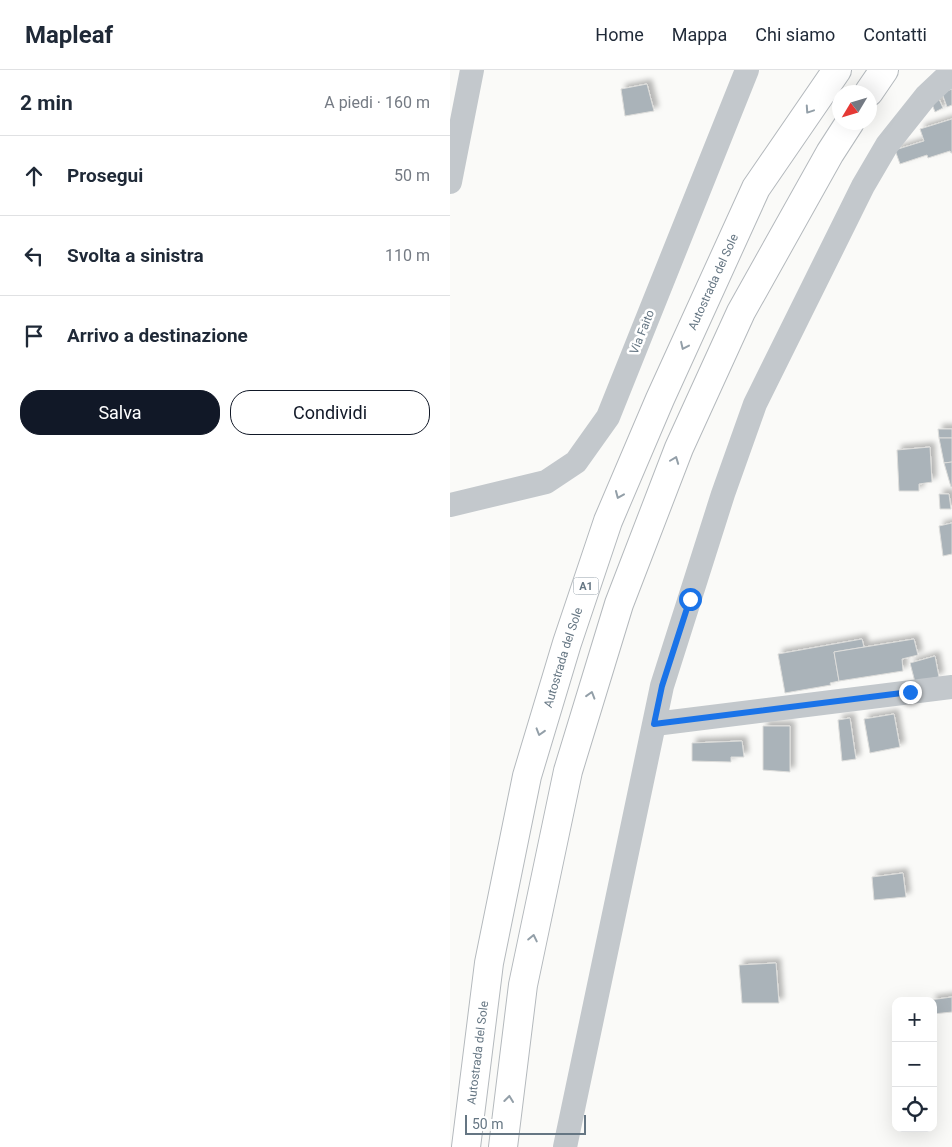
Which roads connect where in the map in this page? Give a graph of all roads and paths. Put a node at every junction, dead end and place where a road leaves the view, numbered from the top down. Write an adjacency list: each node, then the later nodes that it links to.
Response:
1 (746, 70): 9 (street, Via Faito)
2 (836, 70): 12 (highway, Autostrada del Sole / A1, one-way to 12)
3 (884, 70): 6 (highway)
4 (470, 73): 8 (street)
5 (952, 76): 11 (street)
6 (874, 85)
7 (845, 130): 13 (highway, one-way to 7)
8 (450, 182)
9 (450, 505)
10 (952, 687): 11 (street)
11 (654, 724): 14 (street)
12 (466, 1147)
13 (503, 1147)
14 (565, 1147)

